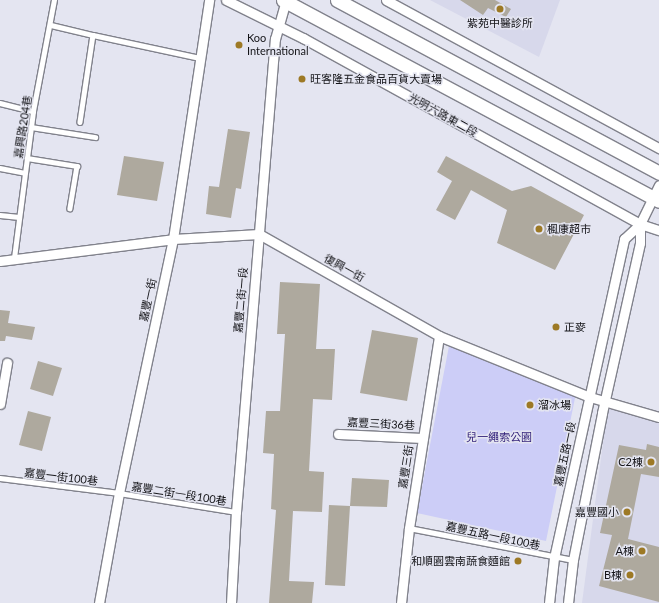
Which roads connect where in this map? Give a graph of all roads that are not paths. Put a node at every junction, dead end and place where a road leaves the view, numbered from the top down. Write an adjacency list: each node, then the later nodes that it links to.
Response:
1 (54, 0): 7 (lane, 嘉興路204巷)
2 (209, 0): 10 (street, 嘉豐一街)
3 (226, 0): 8 (street, 光明六路東二段)
4 (285, 0): 8 (street, 嘉豐二街一段); 22 (main road)
5 (337, 0): 20 (main road)
6 (386, 0): 16 (street)
7 (51, 25): 9 (lane); 12 (lane, 嘉興路204巷)
8 (279, 26): 26 (street, 光明六路東二段); 28 (street, 嘉豐二街一段)
9 (93, 35): 10 (lane); 13 (lane)
10 (200, 58): 29 (street, 嘉豐一街)
11 (0, 103): 12 (lane)
12 (33, 112): 14 (lane, 嘉興路204巷)
13 (80, 122)
14 (31, 127): 15 (lane); 17 (lane, 嘉興路204巷)
15 (96, 137)
16 (659, 148)
17 (27, 158): 19 (lane, 嘉興路204巷); 23 (lane)
18 (0, 168): 19 (lane)
19 (25, 173): 25 (lane, 嘉興路204巷)
20 (659, 173)
21 (659, 186): 22 (street, 嘉豐五路一段)
22 (656, 200): 26 (street, 嘉豐五路一段)
23 (70, 208)
24 (0, 215): 25 (lane)
25 (19, 217): 30 (lane, 嘉興路204巷)
26 (640, 224): 27 (street, 光明六路東二段); 34 (street, 嘉豐五路一段); 35 (street, 嘉豐五路一段)
27 (659, 230)
28 (259, 234): 29 (street); 32 (street, 復興一街); 42 (street, 嘉豐二街一段)
29 (173, 239): 30 (street); 41 (street, 嘉豐一街)
30 (14, 258): 31 (street)
31 (0, 261)
32 (439, 336): 34 (street, 復興一街); 39 (street, 嘉豐三街)
33 (7, 363): 36 (street)
34 (590, 397): 35 (street, 復興一街); 44 (street, 嘉豐五路一段)
35 (604, 401): 37 (street, 復興一街); 45 (street, 嘉豐五路一段)
36 (0, 404)
37 (659, 417)
38 (338, 434): 39 (street, 嘉豐三街36巷)
39 (423, 438): 43 (street, 嘉豐三街)
40 (0, 478): 41 (lane, 嘉豐一街100巷)
41 (119, 493): 42 (lane, 嘉豐二街一段100巷); 46 (street, 嘉豐一街)
42 (236, 512): 47 (street, 嘉豐二街一段)
43 (409, 528): 44 (lane, 嘉豐五路一段100巷); 48 (street, 嘉豐三街)
44 (554, 558): 45 (lane, 嘉豐五路一段100巷); 49 (street, 嘉豐五路一段)
45 (573, 560): 50 (street, 嘉豐五路一段)
46 (100, 603)
47 (231, 603)
48 (401, 603)
49 (549, 603)
50 (568, 603)

